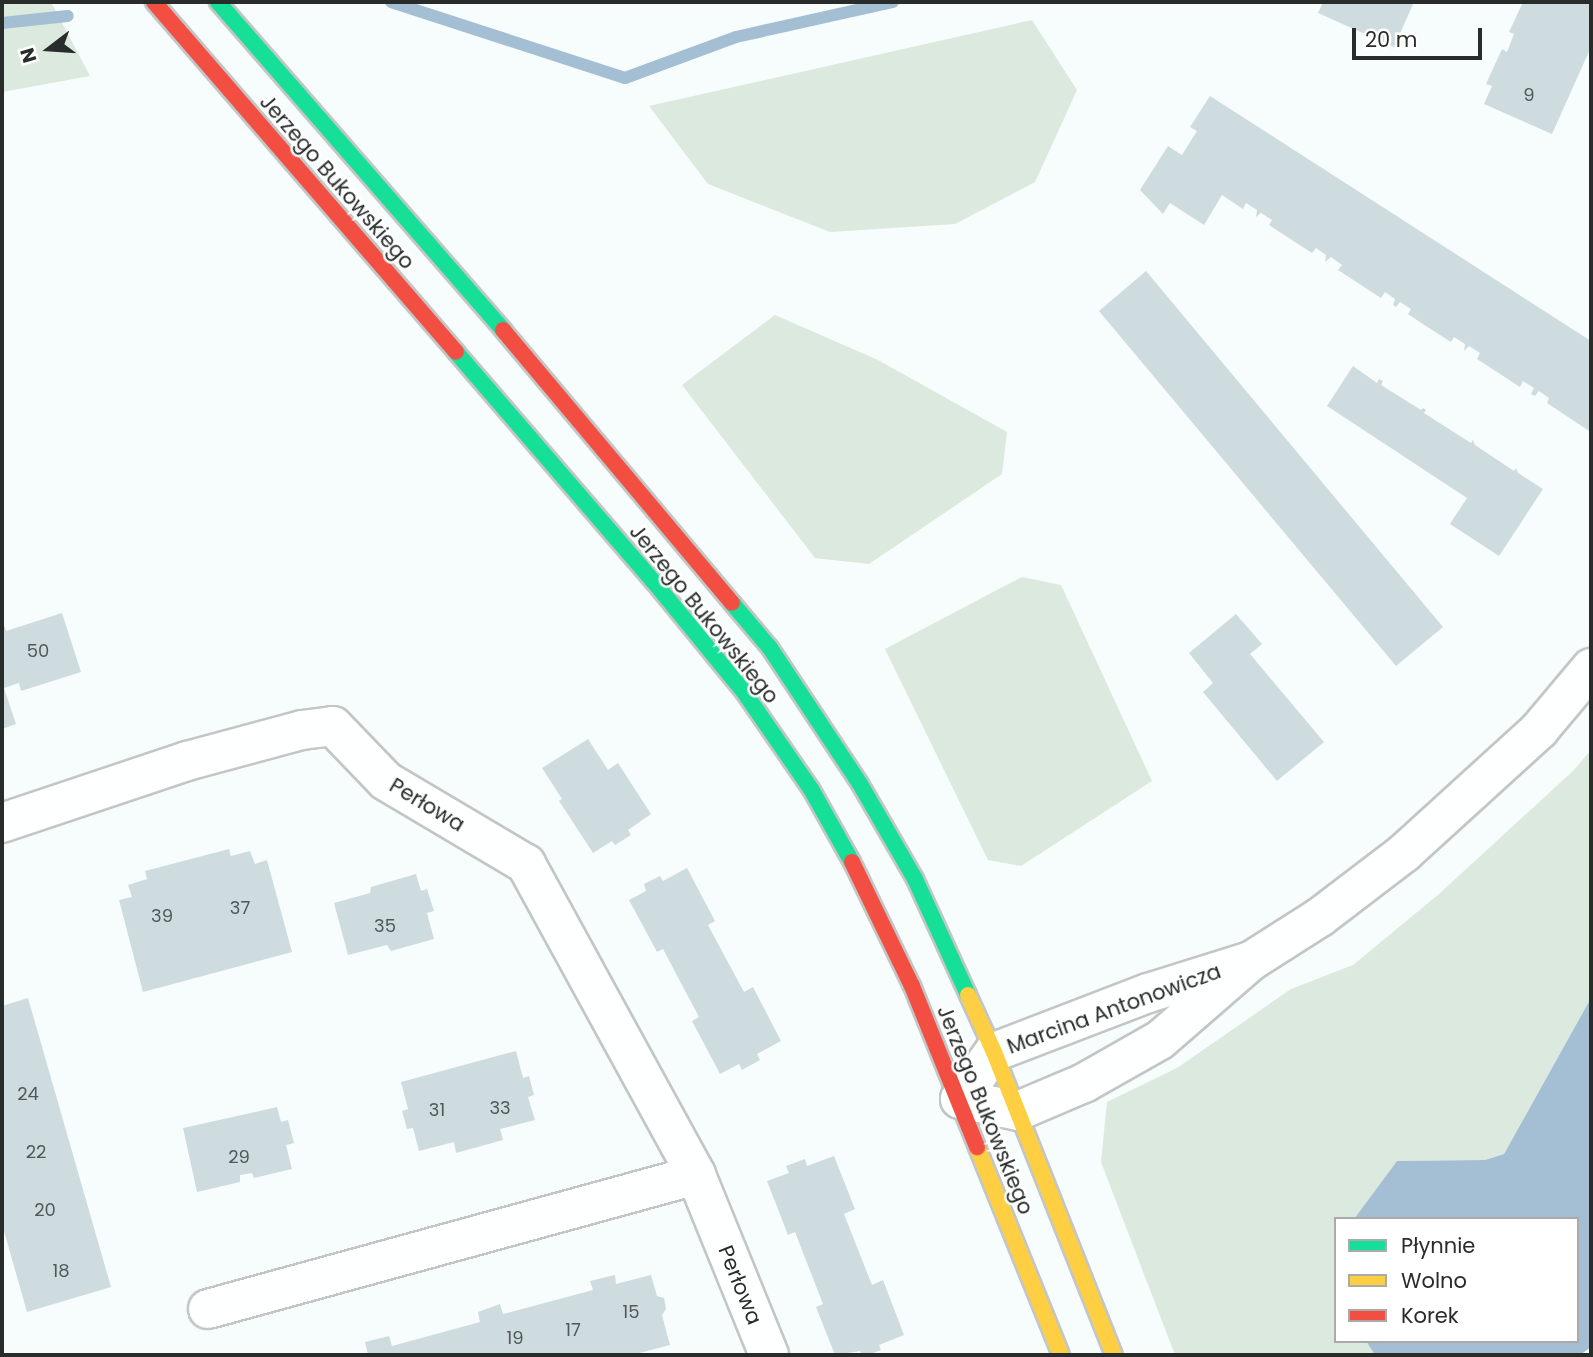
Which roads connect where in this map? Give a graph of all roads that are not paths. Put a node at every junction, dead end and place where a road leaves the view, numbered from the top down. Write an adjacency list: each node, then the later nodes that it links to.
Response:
1 (154, 2): 7 (street, Jerzego Bukowskiego)
2 (218, 2): 6 (street, Jerzego Bukowskiego)
3 (1591, 668): 5 (street, Marcina Antonowicza)
4 (2, 823): 9 (street, Perłowa)
5 (1251, 961): 6 (street, Marcina Antonowicza); 8 (street, Marcina Antonowicza)
6 (994, 1052): 7 (street, Marcina Antonowicza); 8 (street, Jerzego Bukowskiego)
7 (960, 1099): 8 (street); 12 (street, Jerzego Bukowskiego)
8 (1018, 1111): 13 (street, Jerzego Bukowskiego)
9 (696, 1175): 10 (street); 11 (street, Perłowa)
10 (208, 1308)
11 (769, 1355)
12 (1061, 1355)
13 (1114, 1355)

